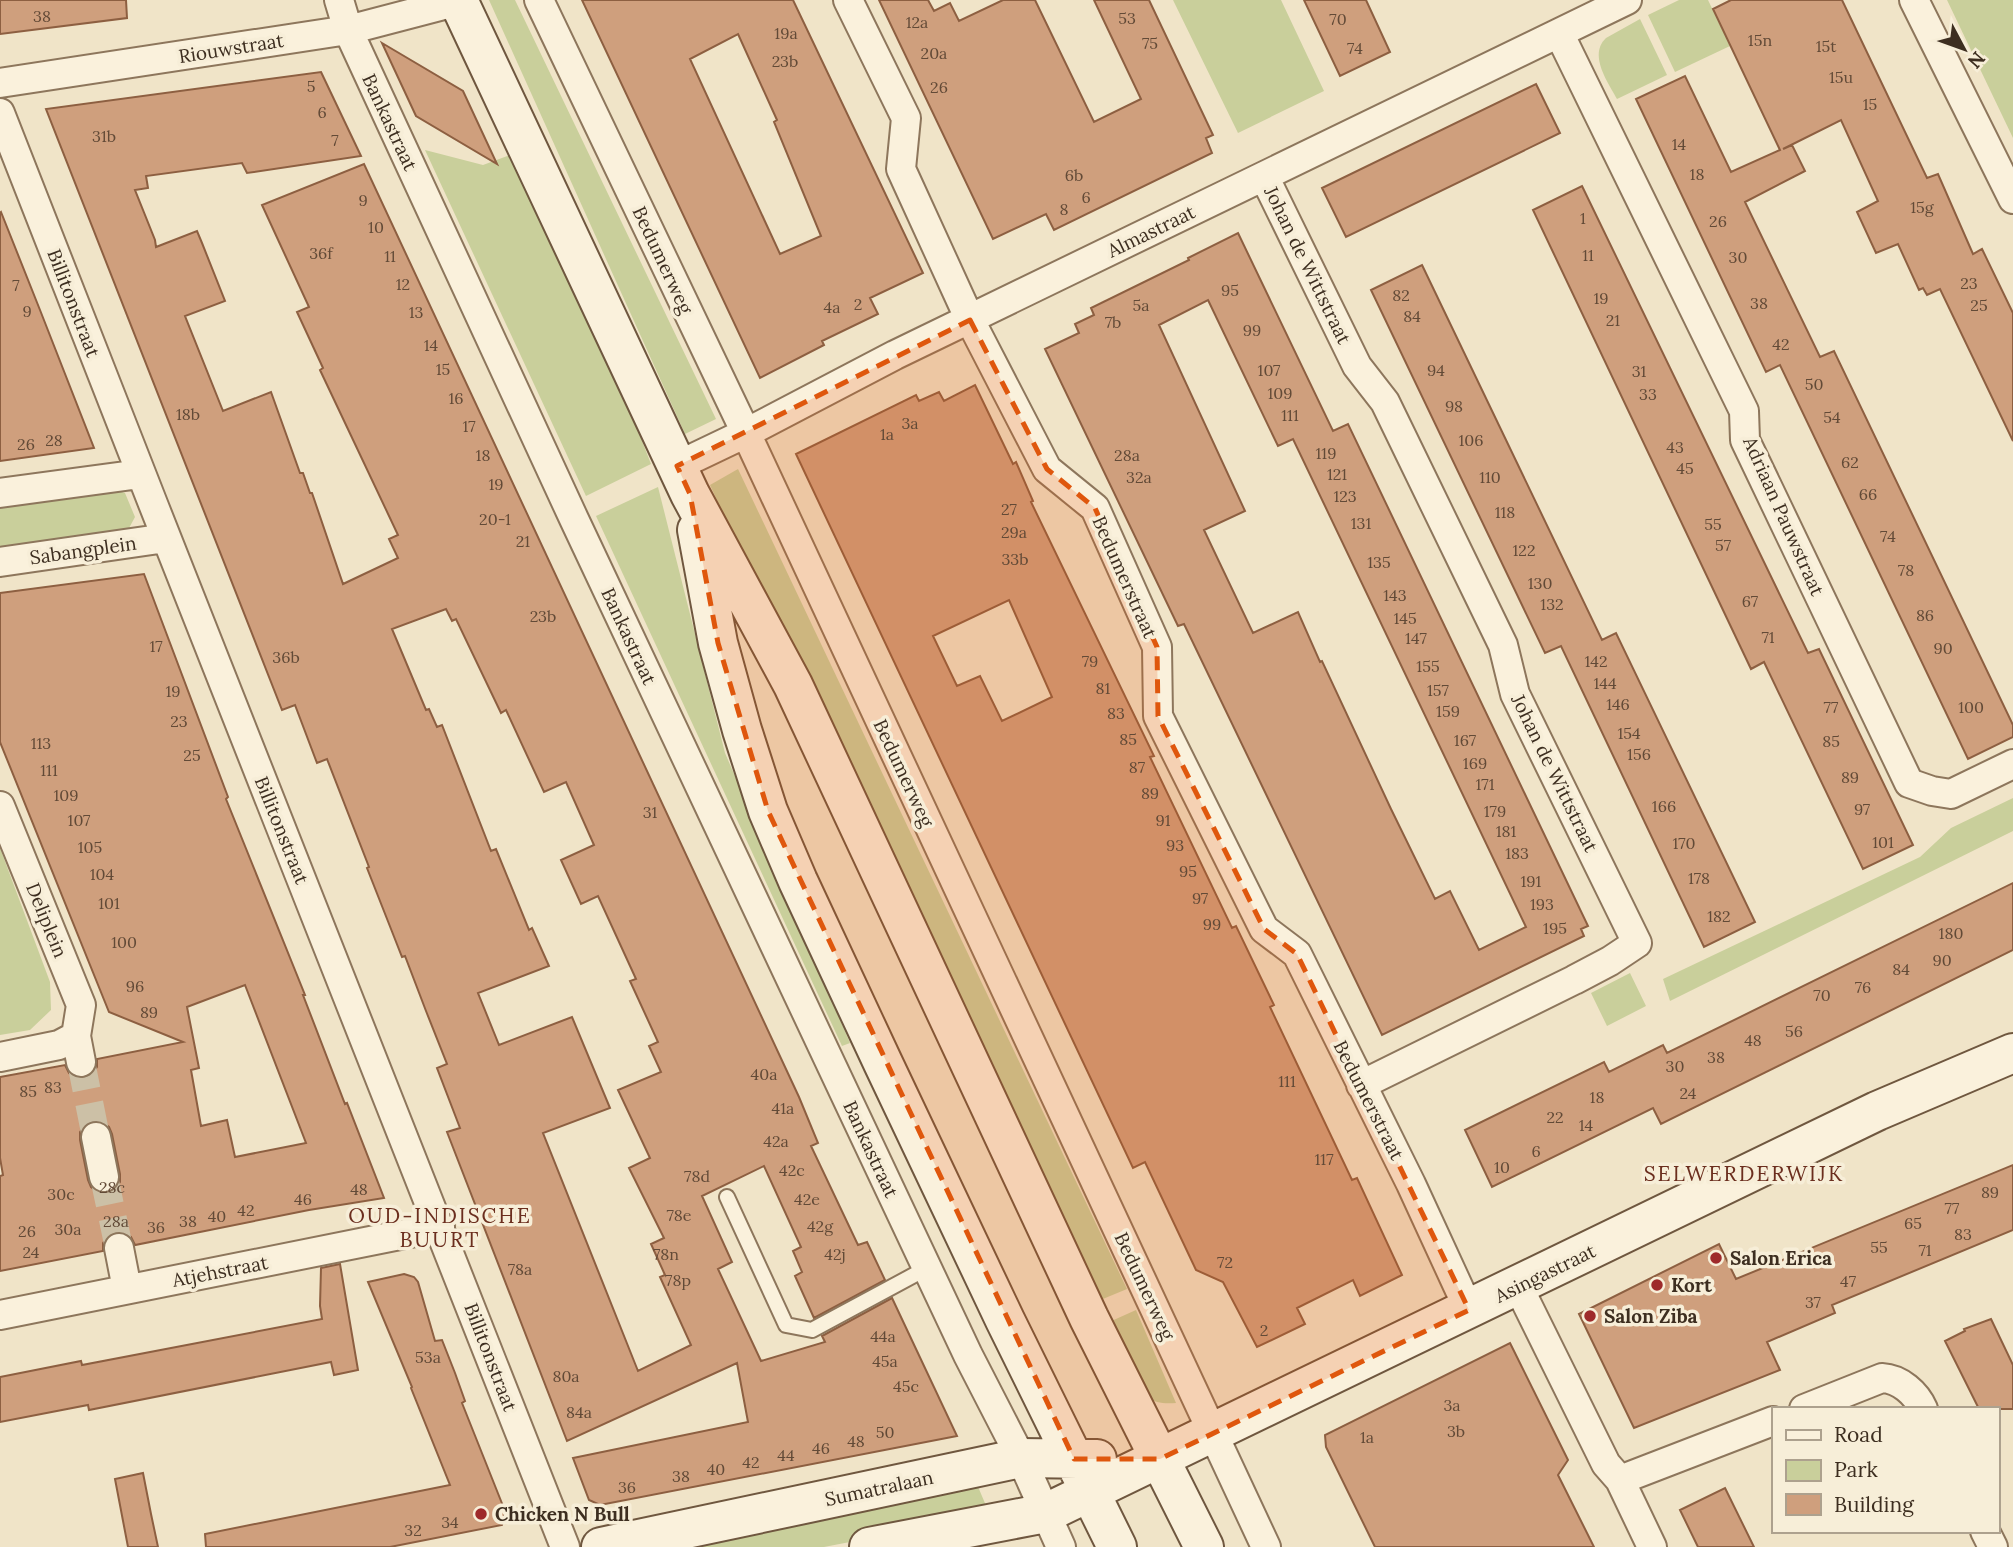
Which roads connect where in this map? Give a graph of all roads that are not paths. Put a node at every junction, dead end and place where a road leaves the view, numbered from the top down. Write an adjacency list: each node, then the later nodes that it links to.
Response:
1 (339, 0): 7 (street, Bankastraat)
2 (539, 0): 14 (street, Bedumerweg)
3 (848, 0): 13 (street, Bedumerstraat)
4 (1627, 0): 8 (street, Almastraat)
5 (1914, 0): 12 (street)
6 (458, 1): 7 (street, Riouwstraat); 16 (main road)
7 (348, 30): 9 (street, Riouwstraat); 30 (street, Bankastraat)
8 (1559, 33): 11 (street, Almastraat); 20 (street, Adriaan Pauwstraat)
9 (0, 83)
10 (0, 113): 15 (street, Billitonstraat)
11 (1271, 173): 13 (street, Almastraat); 24 (street, Johan de Wittstraat)
12 (2013, 199)
13 (970, 320): 14 (street, Almastraat); 24 (street, Bedumerstraat)
14 (746, 433): 16 (street, Almastraat); 38 (street, Bedumerweg)
15 (140, 474): 17 (street); 18 (street, Billitonstraat)
16 (684, 480): 40 (main road); 41 (main road)
17 (0, 493)
18 (166, 538): 19 (street, Sabangplein); 28 (street, Billitonstraat)
19 (0, 562)
20 (2013, 764)
21 (0, 806): 23 (street, Deliplein)
22 (2009, 1056): 31 (main road, Asingastraat)
23 (0, 1057)
24 (1362, 1085): 33 (street, Bedumerstraat)
25 (96, 1137): 26 (street)
26 (104, 1177)
27 (726, 1197): 30 (lane)
28 (440, 1227): 32 (street, Atjehstraat); 44 (street, Billitonstraat)
29 (119, 1248): 32 (street)
30 (927, 1268): 39 (street, Bankastraat)
31 (1518, 1286): 33 (main road, Asingastraat); 42 (street)
32 (127, 1289): 34 (street, Atjehstraat)
33 (1469, 1310): 38 (main road, Asingastraat)
34 (0, 1315)
35 (1809, 1407): 36 (street)
36 (1922, 1407)
37 (1772, 1420): 42 (street)
38 (1213, 1433): 40 (main road, Asingastraat); 49 (street, Bedumerweg)
39 (1021, 1458): 41 (main road, Sumatralaan); 43 (street, Bankastraat); 45 (main road, Sumatralaan)
40 (1160, 1459): 41 (main road, Sumatralaan); 48 (main road)
41 (1082, 1475): 43 (main road, Sumatralaan); 47 (main road)
42 (1620, 1480): 50 (street)
43 (1054, 1530): 46 (main road, Sumatralaan)
44 (565, 1547)
45 (601, 1547)
46 (869, 1547)
47 (1117, 1547)
48 (1204, 1547)
49 (1266, 1547)
50 (1652, 1547)

